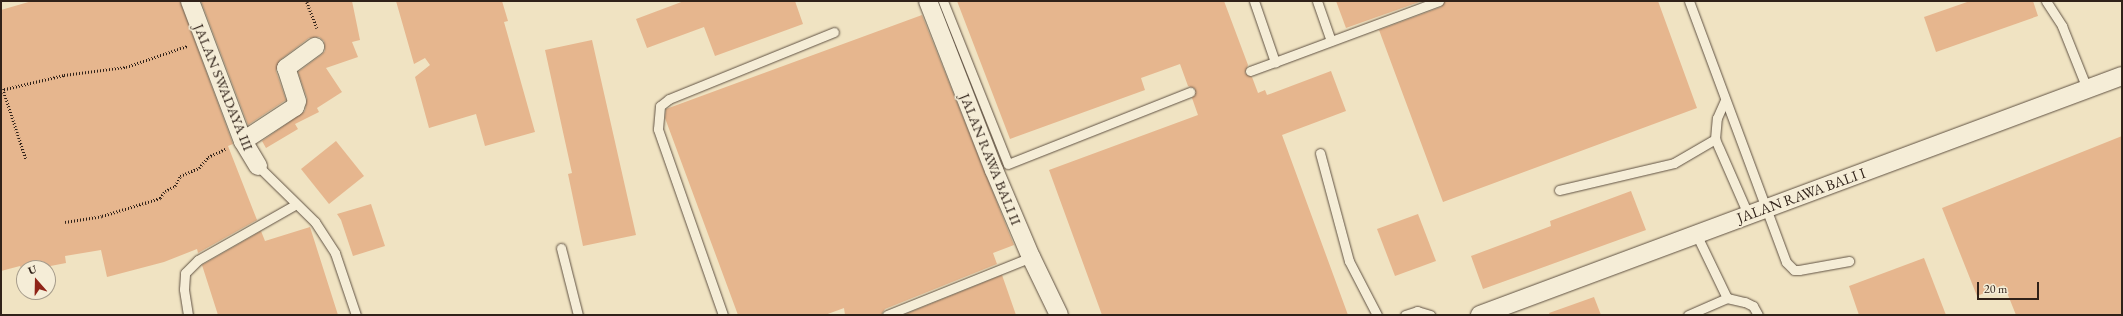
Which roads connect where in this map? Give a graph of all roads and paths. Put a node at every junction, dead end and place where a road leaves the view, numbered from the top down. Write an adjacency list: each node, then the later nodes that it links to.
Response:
1 (190, 1): 11 (street, JALAN SWADAYA III)
2 (928, 1): 33 (street, JALAN RAWA BALI II)
3 (942, 1): 19 (lane)
4 (1254, 1): 14 (lane)
5 (1317, 1): 12 (lane)
6 (1439, 1): 12 (lane)
7 (1689, 1): 20 (lane)
8 (2046, 1): 18 (lane)
9 (307, 2): 13 (path)
10 (834, 32): 39 (lane)
11 (204, 40): 17 (path); 22 (street, JALAN SWADAYA III)
12 (1331, 41): 14 (lane)
13 (315, 47): 22 (street)
14 (1275, 62): 15 (lane)
15 (1250, 71)
16 (2122, 76): 18 (street, JALAN RAWA BALI I)
17 (2, 89): 24 (path)
18 (2088, 91): 28 (street, JALAN RAWA BALI I)
19 (1190, 92)
20 (1725, 100): 21 (lane); 28 (lane)
21 (1715, 139): 26 (lane); 29 (lane)
22 (243, 141): 25 (street, JALAN SWADAYA III); 30 (path)
23 (1320, 153): 42 (lane)
24 (26, 159)
25 (258, 166): 27 (lane, JALAN SWADAYA III)
26 (1559, 190)
27 (295, 206): 36 (lane); 37 (lane, JALAN SWADAYA III)
28 (1765, 208): 29 (street, JALAN RAWA BALI I); 34 (lane)
29 (1748, 214): 31 (street, JALAN RAWA BALI I)
30 (65, 222)
31 (1696, 234): 35 (lane); 45 (street, JALAN RAWA BALI I)
32 (561, 248): 38 (lane)
33 (1031, 258): 40 (lane); 41 (street, JALAN RAWA BALI II)
34 (1849, 261)
35 (1726, 298): 46 (lane); 47 (lane)
36 (188, 315)
37 (356, 315)
38 (578, 315)
39 (723, 315)
40 (887, 315)
41 (1059, 315)
42 (1377, 315)
43 (1405, 315): 44 (lane)
44 (1430, 315)
45 (1480, 315)
46 (1688, 315)
47 (1758, 315)

